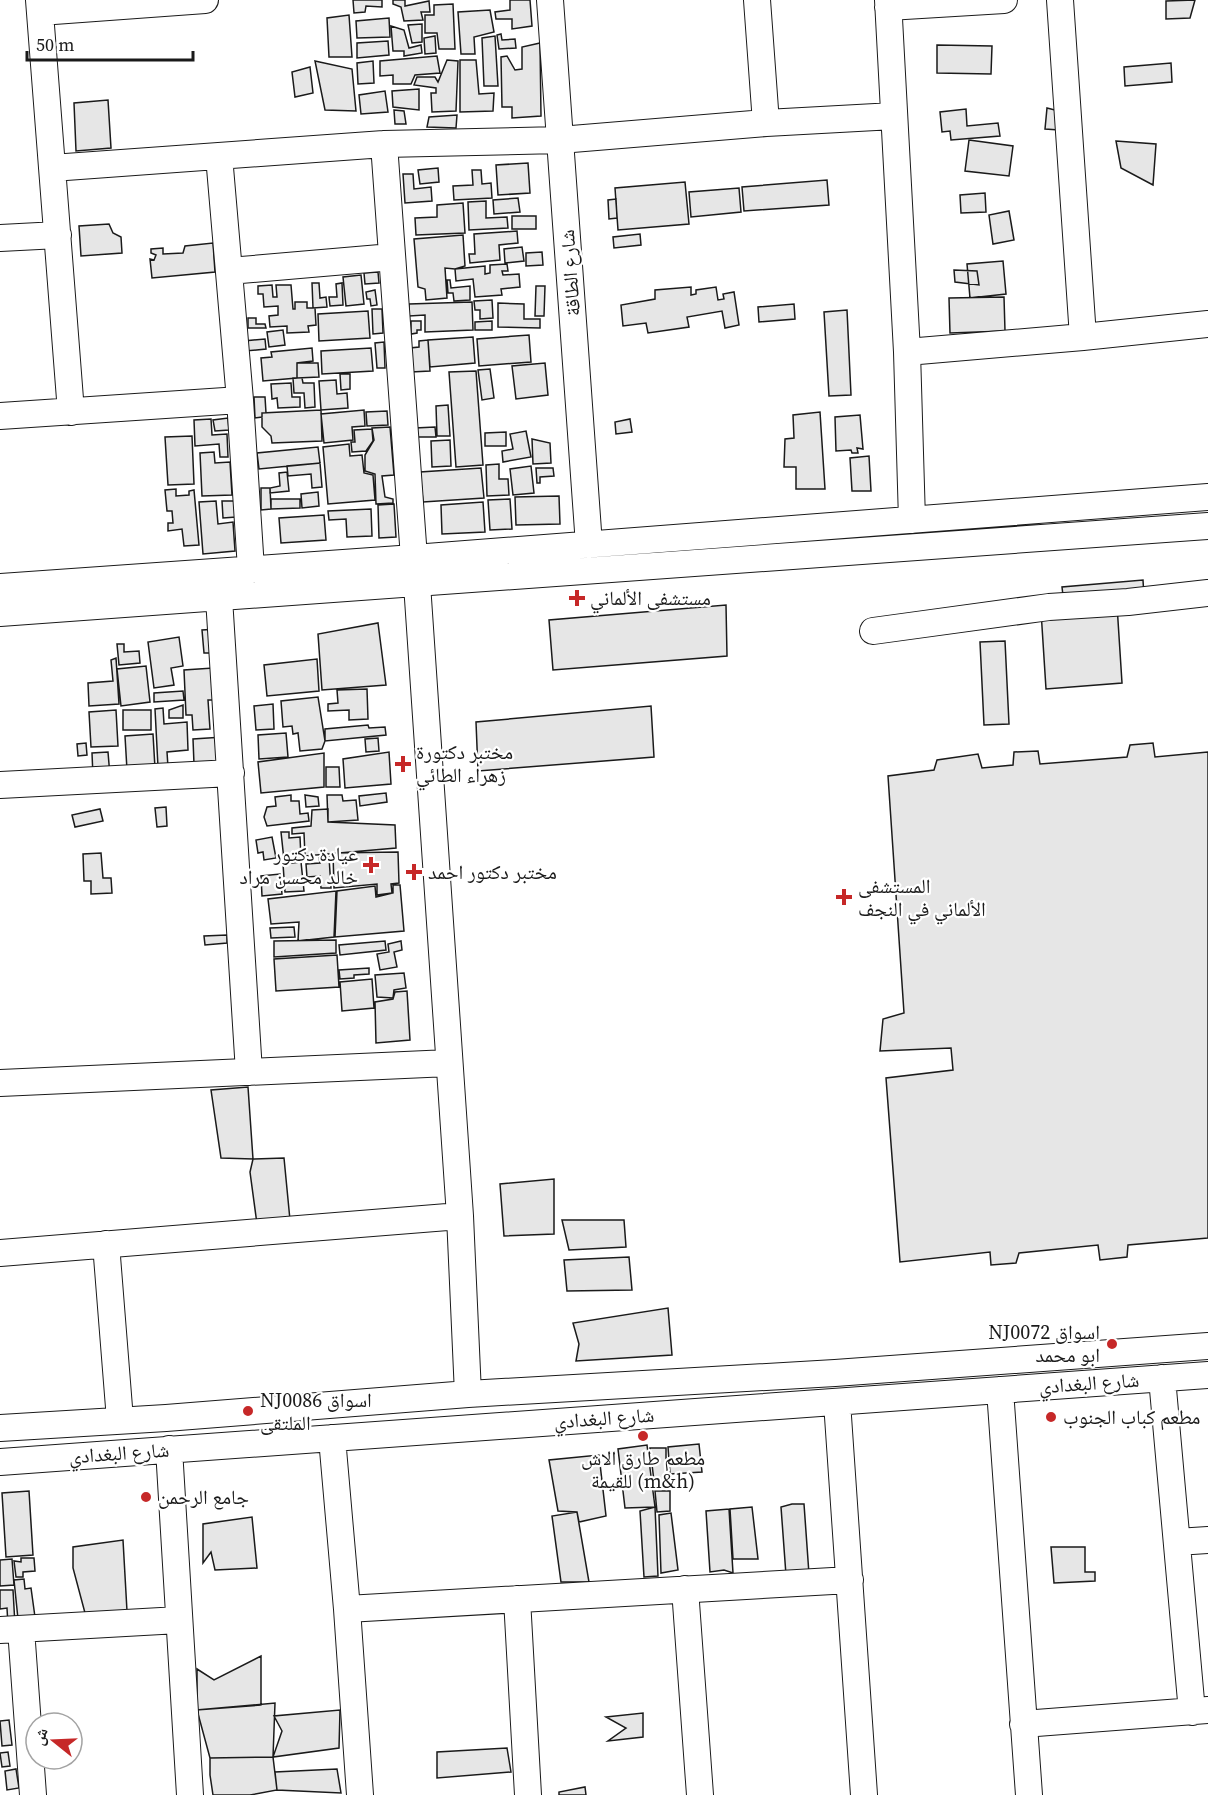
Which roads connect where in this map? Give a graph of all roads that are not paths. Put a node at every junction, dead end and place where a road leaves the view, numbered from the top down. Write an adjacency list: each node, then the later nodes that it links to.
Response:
1 (206, 0): 7 (street)
2 (550, 0): 10 (street, شارع الطاقة)
3 (757, 0): 9 (street)
4 (1004, 0): 6 (street)
5 (1060, 0): 19 (street)
6 (888, 4): 8 (street)
7 (39, 6): 13 (street)
8 (894, 116): 9 (street); 20 (street)
9 (766, 123): 10 (street)
10 (560, 140): 11 (street); 27 (street, شارع الطاقة)
11 (384, 144): 12 (street); 16 (street)
12 (219, 156): 13 (street); 17 (street)
13 (52, 168): 14 (street)
14 (58, 235): 15 (street); 22 (street)
15 (0, 238)
16 (392, 257): 17 (street); 28 (street)
17 (229, 271): 21 (street)
18 (1208, 324): 19 (street)
19 (1083, 337): 20 (street)
20 (907, 352): 25 (street)
21 (240, 400): 22 (street); 29 (street)
22 (71, 412): 23 (street)
23 (0, 416)
24 (1208, 496): 25 (street)
25 (912, 520): 27 (street)
26 (1208, 526): 30 (street)
27 (589, 545): 28 (street)
28 (414, 558): 29 (street)
29 (251, 569): 31 (street)
30 (417, 584): 33 (street); 38 (street)
31 (0, 586)
32 (1208, 593): 35 (street)
33 (219, 598): 34 (street); 36 (street)
34 (0, 613)
35 (873, 631)
36 (231, 773): 37 (street); 39 (street)
37 (0, 785)
38 (449, 1063): 39 (street); 41 (street)
39 (249, 1072): 40 (street)
40 (0, 1083)
41 (460, 1216): 42 (street); 48 (street)
42 (106, 1244): 43 (street); 52 (street)
43 (0, 1253)
44 (1208, 1346): 48 (street, شارع البغدادي)
45 (1208, 1375): 46 (street, شارع البغدادي)
46 (1162, 1378): 47 (street, شارع البغدادي); 60 (street)
47 (1000, 1390): 49 (street, شارع البغدادي); 68 (street)
48 (468, 1394): 50 (street, شارع البغدادي)
49 (837, 1402): 54 (street, شارع البغدادي); 61 (street)
50 (279, 1409): 51 (street, شارع البغدادي); 55 (street)
51 (240, 1412): 52 (street, شارع البغدادي); 56 (street)
52 (120, 1419): 53 (street, شارع البغدادي)
53 (0, 1428)
54 (332, 1438): 55 (street, شارع البغدادي); 64 (street)
55 (280, 1442): 56 (street, شارع البغدادي)
56 (239, 1445): 57 (street, شارع البغدادي)
57 (169, 1449): 58 (street, شارع البغدادي); 65 (street)
58 (0, 1461)
59 (1208, 1540): 60 (street)
60 (1177, 1542): 67 (street)
61 (850, 1580): 62 (street); 74 (street)
62 (686, 1589): 63 (street); 73 (street)
63 (517, 1599): 64 (street); 72 (street)
64 (347, 1609): 71 (street)
65 (179, 1620): 66 (street); 70 (street)
66 (10, 1630): 69 (street)
67 (1200, 1711): 68 (street)
68 (1023, 1724): 75 (street)
69 (33, 1795)
70 (190, 1795)
71 (360, 1795)
72 (528, 1795)
73 (700, 1795)
74 (864, 1795)
75 (1029, 1795)

